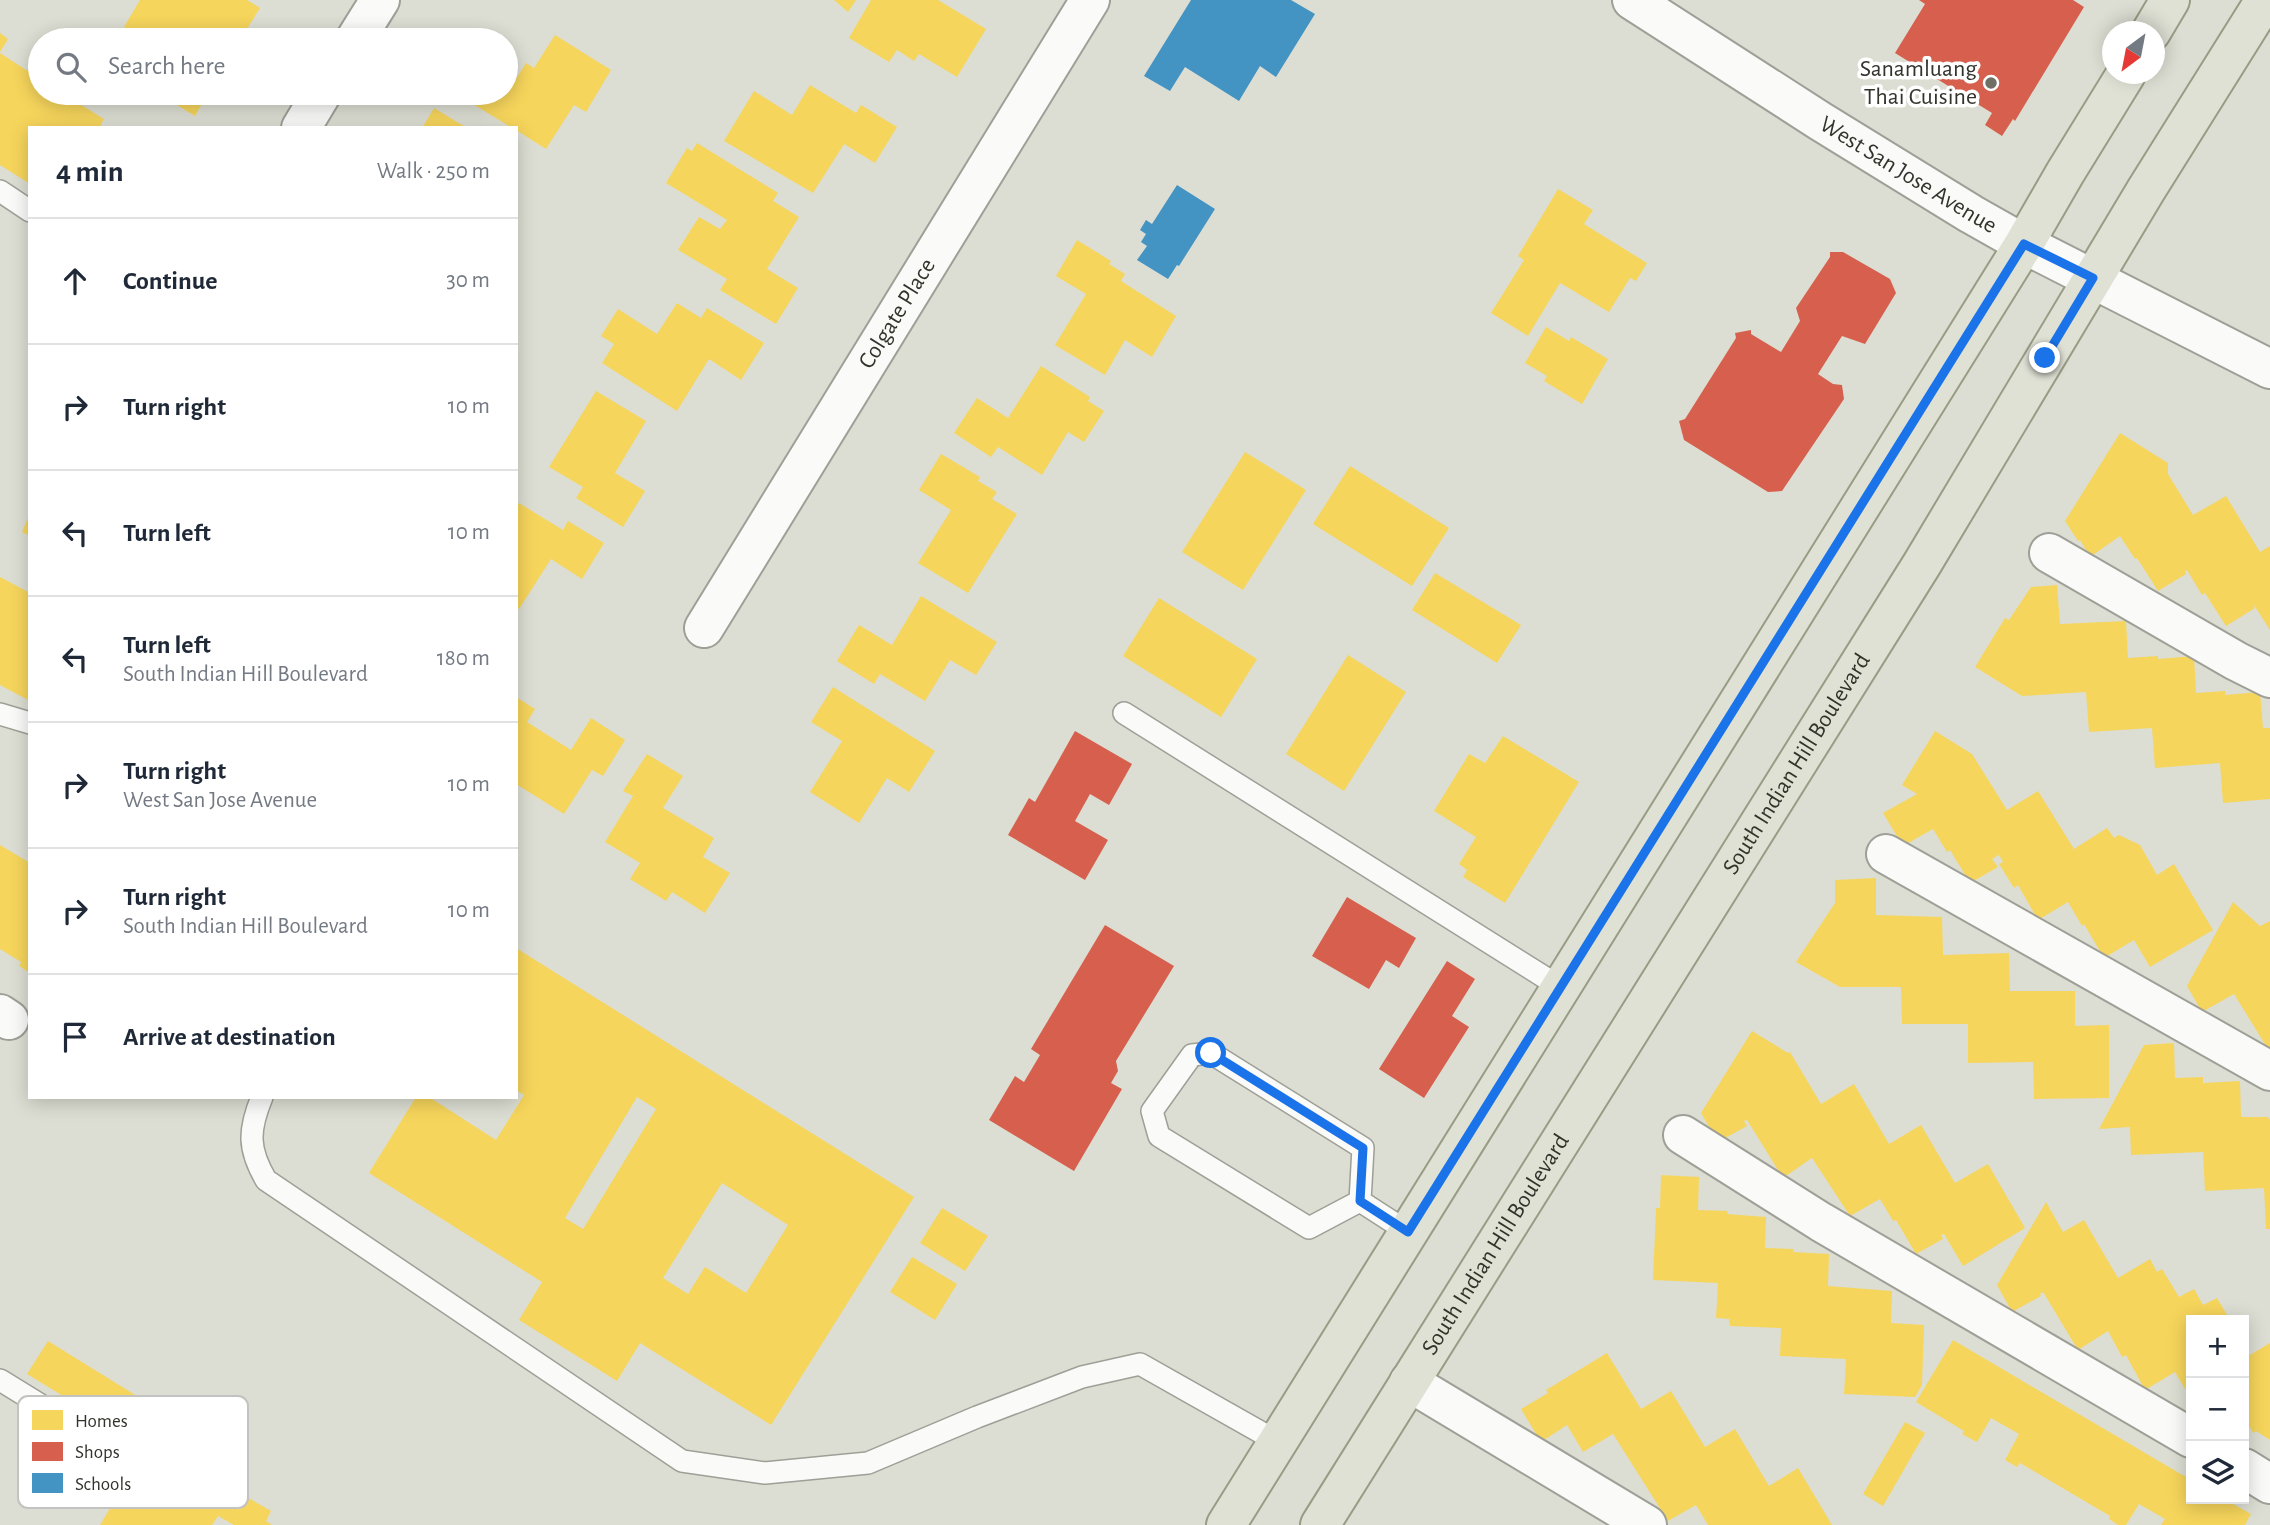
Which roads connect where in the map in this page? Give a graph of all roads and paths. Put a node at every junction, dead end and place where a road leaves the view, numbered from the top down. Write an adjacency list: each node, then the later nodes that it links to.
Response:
1 (380, 0): 7 (street)
2 (1090, 0): 17 (street, Colgate Place)
3 (1632, 0): 13 (street, West San Jose Avenue)
4 (2170, 0): 6 (main road)
5 (2265, 0): 14 (main road, South Indian Hill Boulevard)
6 (2158, 21)
7 (362, 28)
8 (2120, 84): 13 (main road)
9 (315, 105): 10 (street)
10 (302, 126)
11 (0, 191): 12 (lane)
12 (28, 210)
13 (2024, 244): 14 (street, West San Jose Avenue); 23 (main road)
14 (2093, 278): 15 (street, West San Jose Avenue); 30 (main road, South Indian Hill Boulevard)
15 (2270, 369)
16 (2049, 553): 18 (street)
17 (704, 628)
18 (2270, 678)
19 (1124, 713): 23 (lane)
20 (0, 714): 21 (lane)
21 (28, 722)
22 (1886, 854): 24 (street)
23 (1560, 987): 28 (main road)
24 (2270, 1071)
25 (261, 1099): 33 (lane)
26 (1683, 1135): 32 (street)
27 (1360, 1201): 27 (lane); 28 (lane)
28 (1408, 1232): 33 (main road)
29 (0, 1380): 31 (lane)
30 (1409, 1382): 37 (main road, South Indian Hill Boulevard); 38 (street)
31 (26, 1396)
32 (2186, 1435)
33 (1278, 1442): 36 (main road)
34 (2249, 1471): 35 (street)
35 (2270, 1484)
36 (1226, 1525)
37 (1320, 1525)
38 (1647, 1525)

